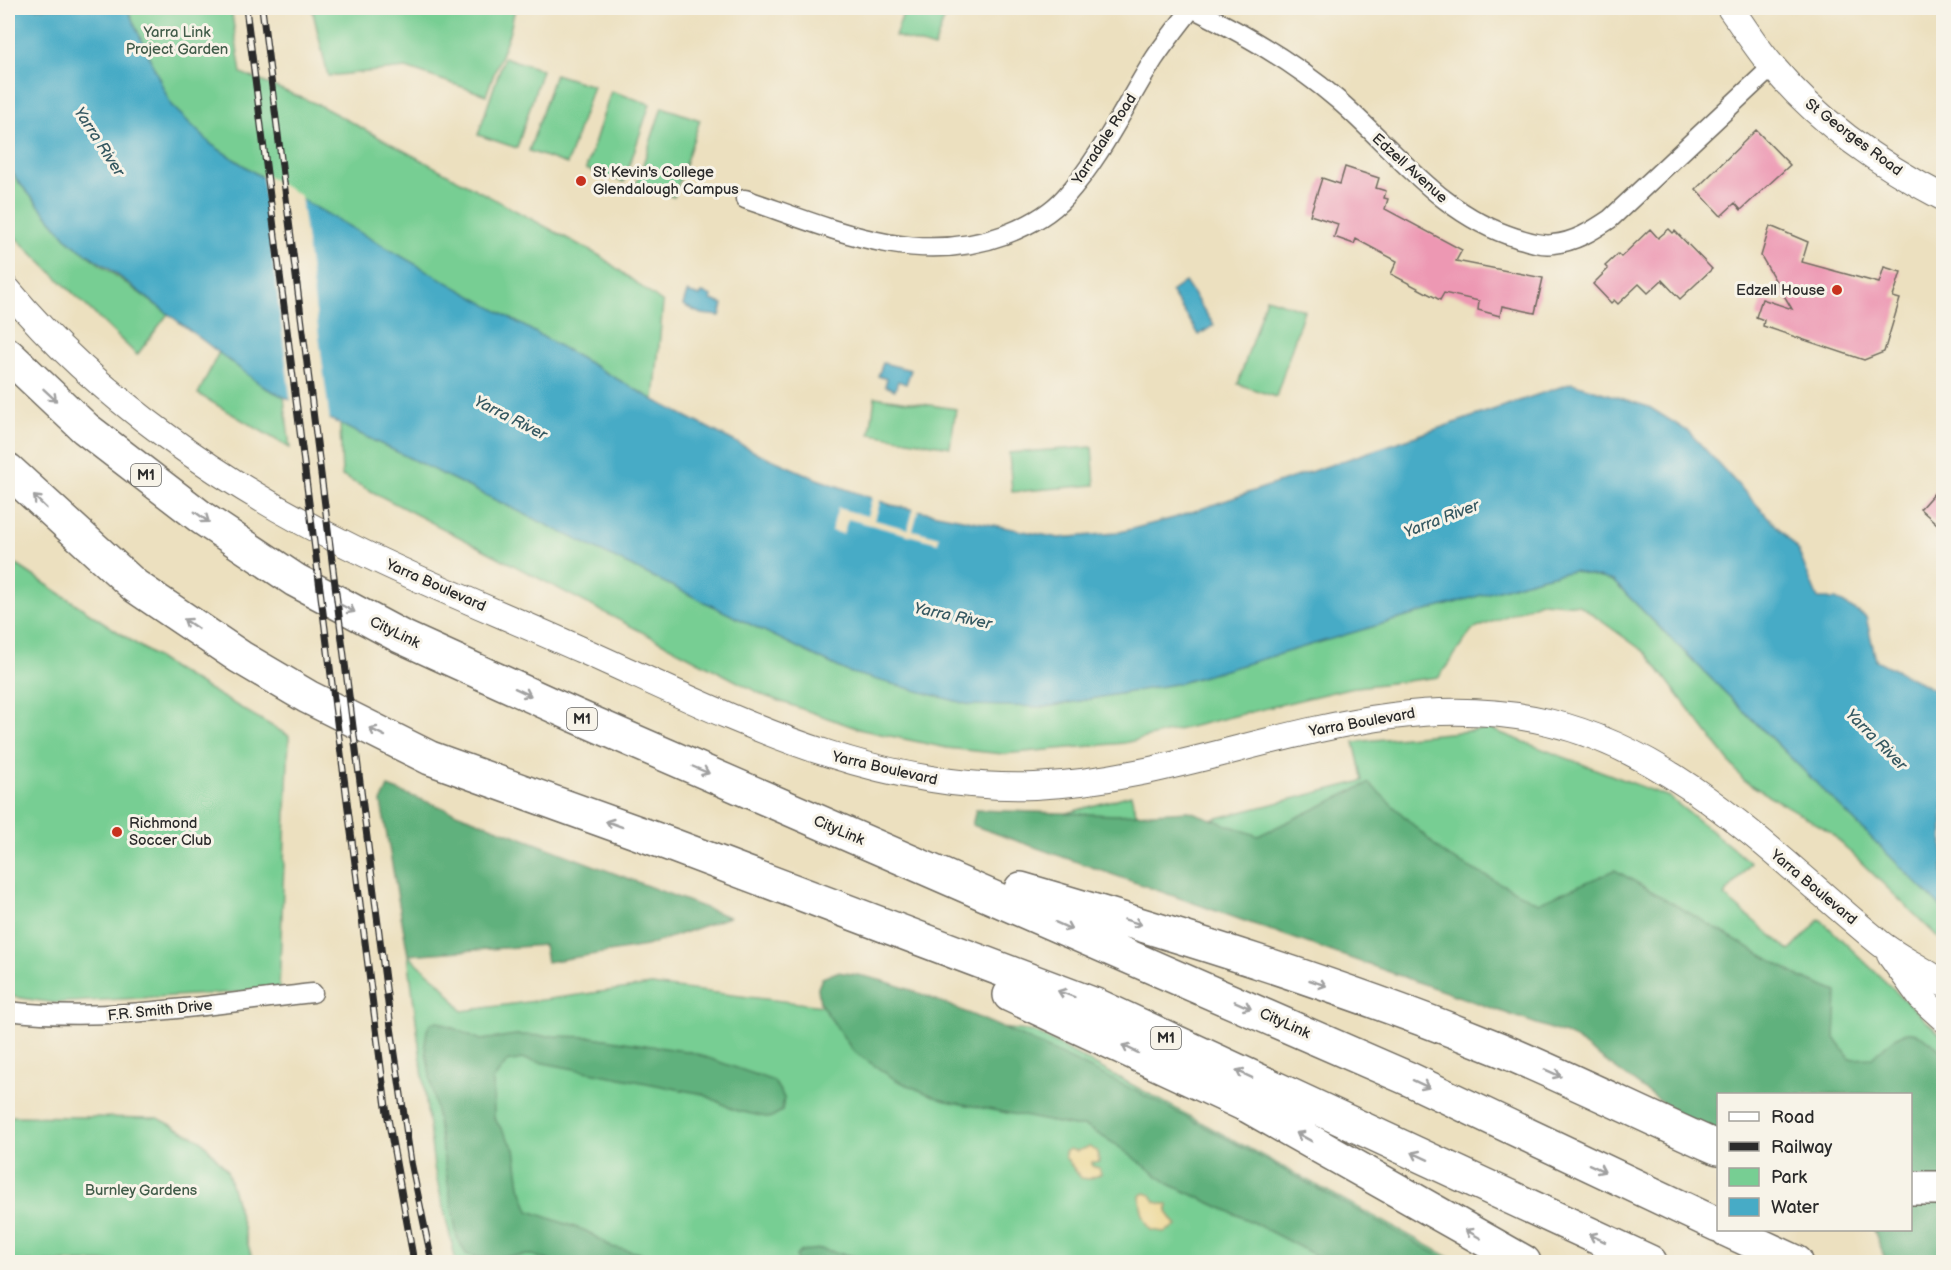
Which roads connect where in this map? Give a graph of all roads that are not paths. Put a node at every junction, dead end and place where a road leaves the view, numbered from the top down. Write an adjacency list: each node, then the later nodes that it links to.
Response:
1 (1192, 8): 3 (street, Edzell Avenue); 5 (street, Yarradale Road)
2 (1730, 8): 3 (street, St Georges Road)
3 (1772, 67): 4 (street, St Georges Road)
4 (1944, 198)
5 (745, 199)
6 (8, 290): 11 (street, Yarra Boulevard)
7 (8, 355): 10 (highway, CityLink / M1, one-way to 10)
8 (8, 470): 9 (highway, M1, one-way to 8)
9 (669, 844): 21 (highway, one-way to 9); 22 (highway, M1, one-way to 9)
10 (875, 845): 16 (highway, one-way to 16); 19 (highway, CityLink / M1, one-way to 19)
11 (1885, 947): 12 (street, Yarra Boulevard); 15 (street, Yarra Boulevard)
12 (1944, 984)
13 (313, 993): 14 (street, F.R. Smith Drive)
14 (8, 1011)
15 (1944, 1019)
16 (1717, 1147)
17 (1912, 1188): 18 (highway)
18 (1944, 1188)
19 (1717, 1224)
20 (1729, 1231): 23 (highway)
21 (1524, 1263)
22 (1650, 1263)
23 (1796, 1263)

